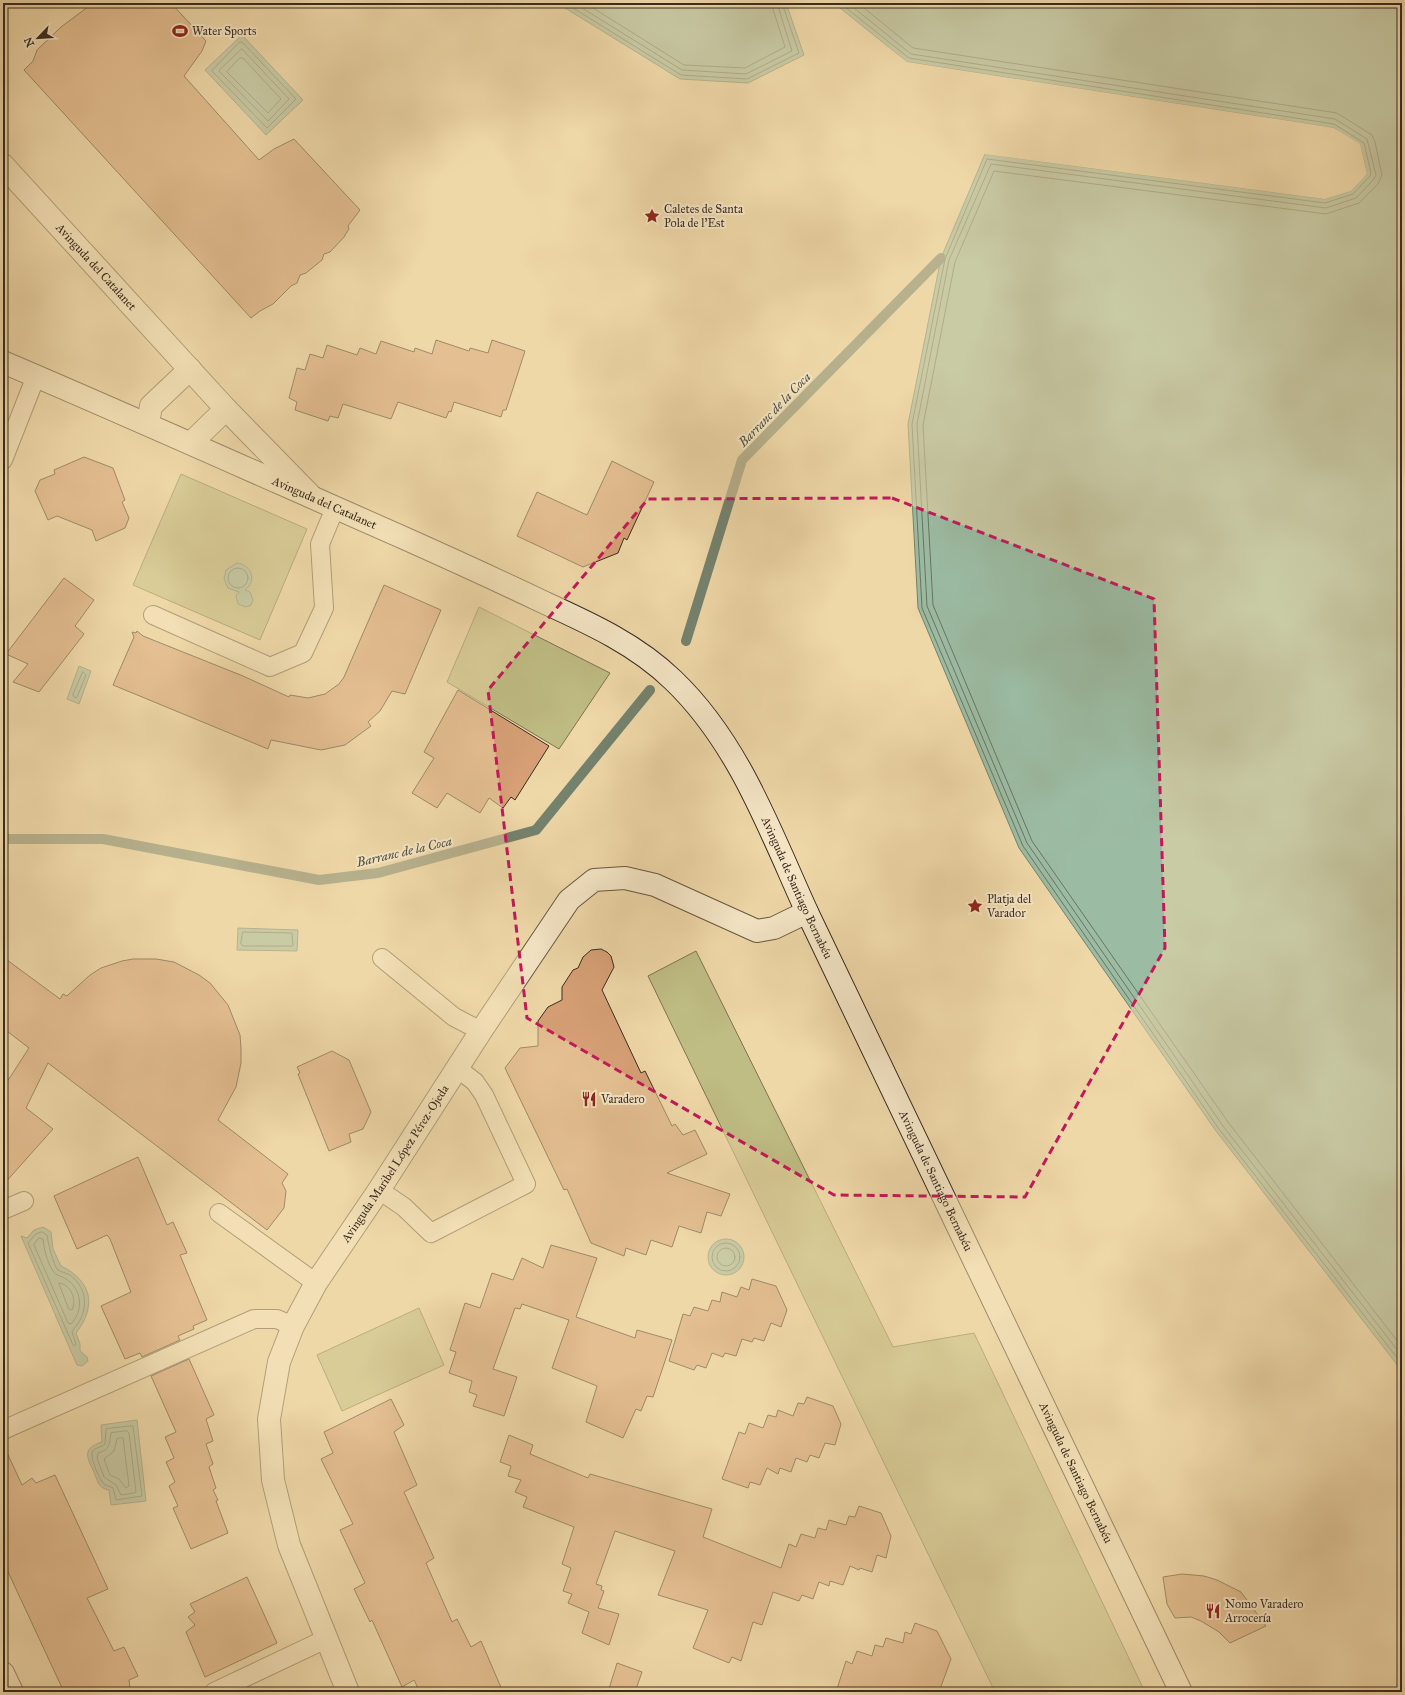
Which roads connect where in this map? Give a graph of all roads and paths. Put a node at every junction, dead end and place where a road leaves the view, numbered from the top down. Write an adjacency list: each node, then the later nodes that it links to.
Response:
1 (3, 165): 3 (street, Avinguda del Catalanet)
2 (3, 362): 4 (street, Avinguda del Catalanet)
3 (190, 369): 5 (street, Avinguda del Catalanet); 6 (street)
4 (36, 376): 6 (street, Avinguda del Catalanet); 8 (lane)
5 (226, 409): 7 (street); 9 (street, Avinguda del Catalanet)
6 (148, 423): 7 (street, Avinguda del Catalanet)
7 (191, 443): 9 (street, Avinguda del Catalanet)
8 (3, 460)
9 (311, 496): 10 (street, Avinguda del Catalanet)
10 (335, 508): 11 (lane); 12 (street, Avinguda del Catalanet)
11 (153, 615)
12 (640, 653): 13 (street, Avinguda de Santiago Bernabéu)
13 (807, 912): 15 (street, Avinguda Maribel López Pérez-Ojeda); 29 (street, Avinguda de Santiago Bernabéu)
14 (382, 958): 15 (lane)
15 (481, 1031): 16 (street, Avinguda Maribel López Pérez-Ojeda)
16 (457, 1068): 17 (street, Avinguda Maribel López Pérez-Ojeda); 17 (lane)
17 (379, 1190): 21 (street, Avinguda Maribel López Pérez-Ojeda)
18 (24, 1201): 19 (lane)
19 (3, 1210)
20 (219, 1214): 21 (lane)
21 (316, 1283): 22 (street, Avinguda Maribel López Pérez-Ojeda)
22 (293, 1326): 23 (lane); 24 (street, Avinguda Maribel López Pérez-Ojeda)
23 (3, 1430)
24 (326, 1639): 27 (lane); 28 (street, Avinguda Maribel López Pérez-Ojeda)
25 (3, 1673): 26 (street)
26 (12, 1692)
27 (214, 1692)
28 (348, 1692)
29 (1181, 1692)

